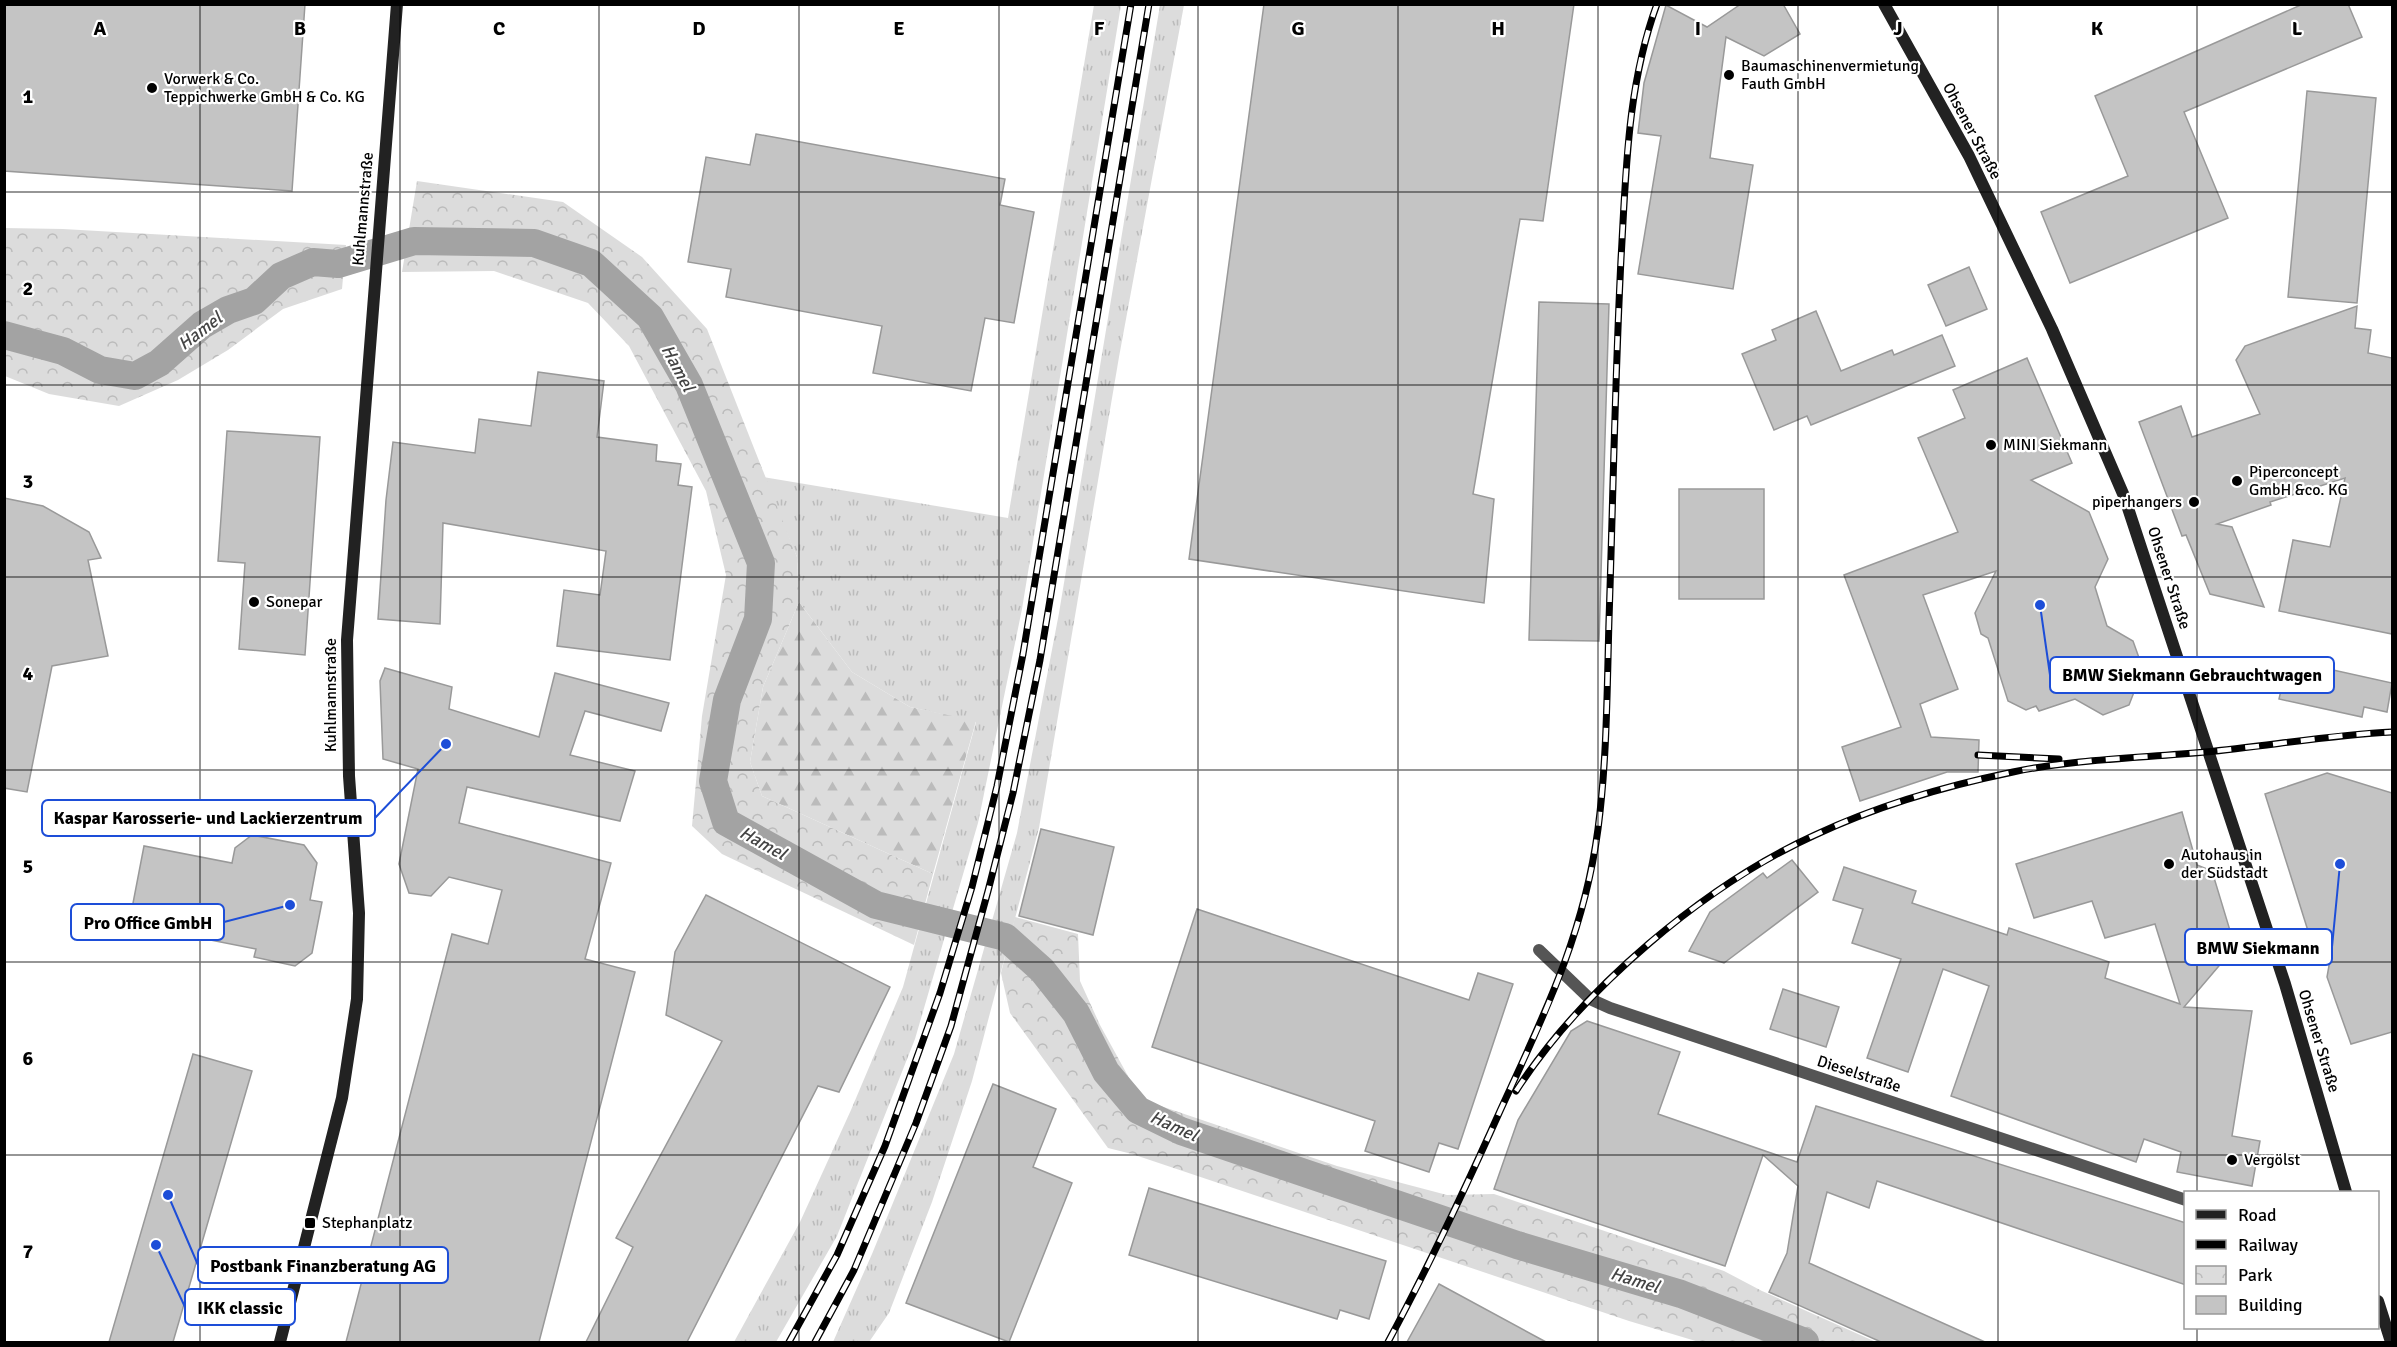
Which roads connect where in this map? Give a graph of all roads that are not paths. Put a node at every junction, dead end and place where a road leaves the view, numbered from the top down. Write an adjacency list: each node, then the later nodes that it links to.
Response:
1 (397, 4): 7 (main road, Kuhlmannstraße)
2 (1884, 4): 4 (main road, Ohsener Straße)
3 (1539, 950): 5 (street, Dieselstraße)
4 (2346, 1191)
5 (2184, 1199)
6 (2379, 1303): 8 (main road)
7 (280, 1342)
8 (2391, 1342)

